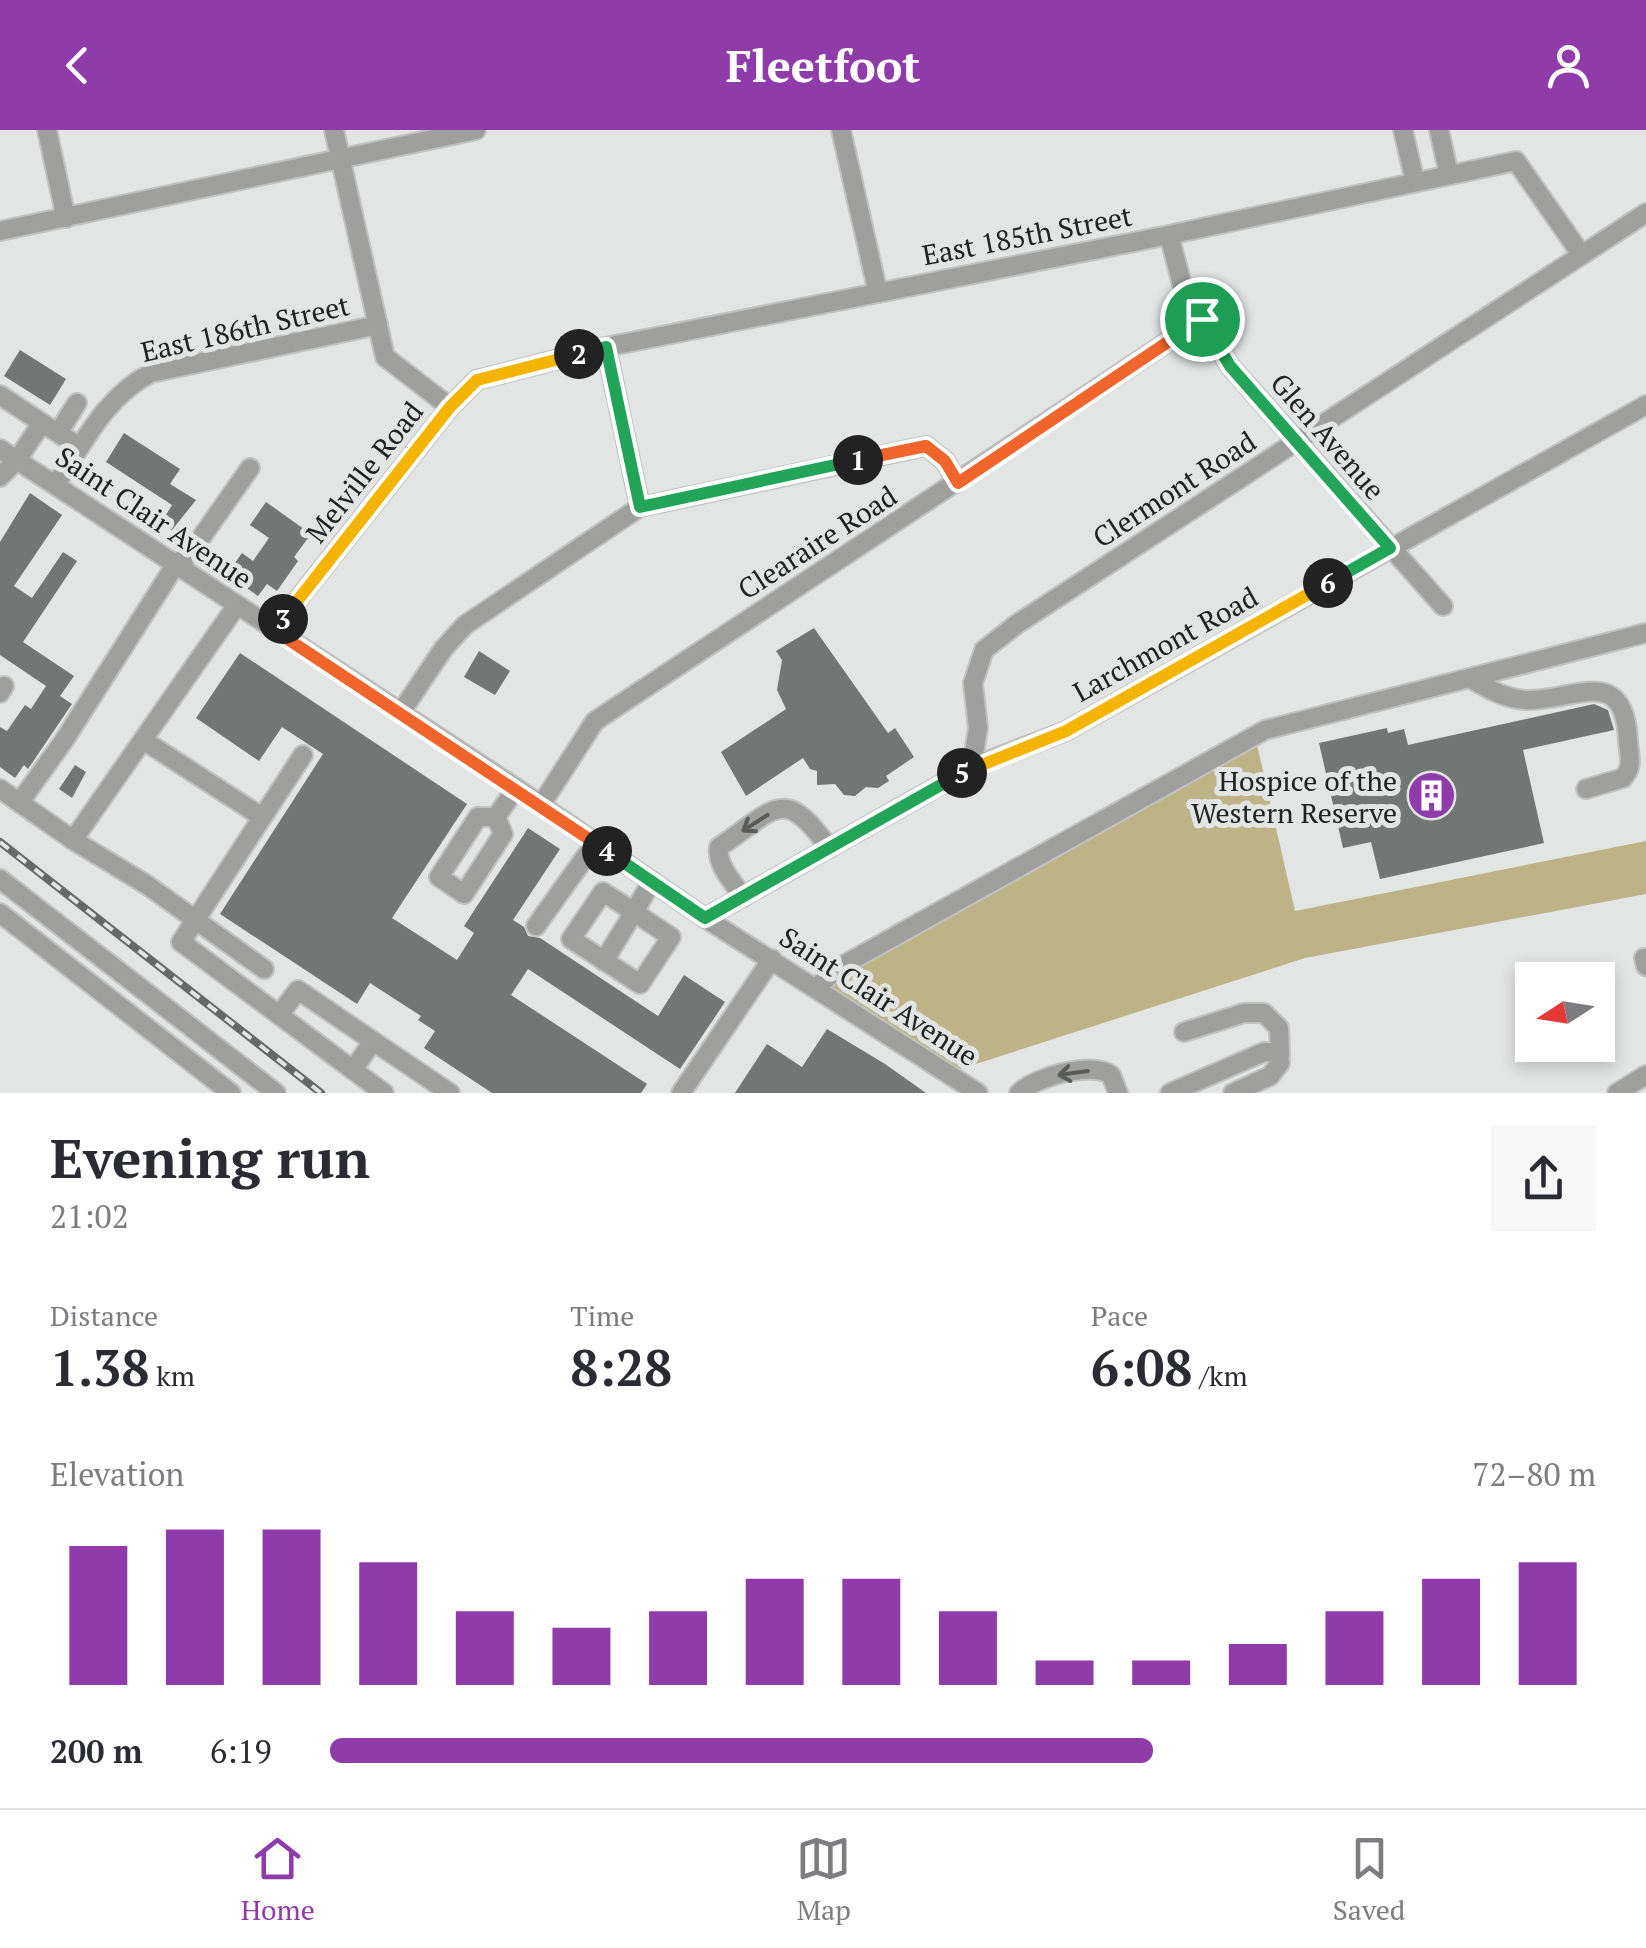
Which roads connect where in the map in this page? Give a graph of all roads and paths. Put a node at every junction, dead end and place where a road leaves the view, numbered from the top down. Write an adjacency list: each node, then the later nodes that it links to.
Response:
1 (47, 130): 11 (street)
2 (334, 130): 7 (street, Melville Road)
3 (476, 130): 7 (street)
4 (841, 130): 15 (street)
5 (1403, 130): 9 (street)
6 (1439, 130): 8 (street)
7 (340, 157): 11 (street); 17 (street, Melville Road)
8 (1449, 175): 9 (street, East 185th Street); 14 (street, East 185th Street)
9 (1415, 182): 13 (street, East 185th Street)
10 (1646, 213): 14 (street, Clermont Road)
11 (66, 218): 12 (street)
12 (0, 231)
13 (1168, 235): 15 (street, East 185th Street); 16 (street, Glen Avenue)
14 (1581, 254): 24 (street, Clermont Road)
15 (878, 293): 18 (street, East 185th Street)
16 (1202, 319): 24 (street, Glen Avenue); 30 (street, Clearaire Road)
17 (378, 325): 22 (street, Melville Road); 25 (street, East 186th Street)
18 (606, 347): 22 (street, East 185th Street); 32 (street)
19 (0, 395): 23 (street)
20 (77, 403): 23 (street)
21 (1646, 405): 33 (street, Larchmont Road)
22 (450, 407): 37 (street, Melville Road)
23 (50, 428): 25 (street); 27 (street)
24 (1296, 443): 33 (street, Glen Avenue); 43 (street, Clermont Road)
25 (80, 447): 31 (street, East 186th Street)
26 (0, 448): 27 (street, Saint Clair Avenue)
27 (17, 460): 29 (street); 31 (street, Saint Clair Avenue)
28 (250, 468): 34 (street)
29 (0, 477)
30 (958, 483): 32 (street); 48 (street, Clearaire Road)
31 (56, 484): 34 (street, Saint Clair Avenue)
32 (640, 507): 40 (street)
33 (1390, 548): 36 (street, Glen Avenue); 43 (street, Larchmont Road)
34 (176, 564): 35 (street, Saint Clair Avenue); 47 (street)
35 (237, 605): 37 (street, Saint Clair Avenue); 41 (street)
36 (1442, 606)
37 (274, 630): 40 (street, Saint Clair Avenue)
38 (1646, 633): 39 (street)
39 (1470, 678): 46 (street); 65 (street)
40 (401, 712): 44 (street, Saint Clair Avenue)
41 (143, 740): 50 (street); 51 (street)
42 (303, 756): 50 (street)
43 (972, 767): 53 (street, Larchmont Road)
44 (516, 788): 48 (street, Saint Clair Avenue); 49 (street)
45 (0, 789): 47 (street)
46 (1586, 789)
47 (20, 802): 51 (street)
48 (541, 805): 52 (street, Saint Clair Avenue)
49 (496, 817)
50 (262, 818): 59 (street)
51 (66, 836): 59 (street)
52 (596, 842): 55 (street, Saint Clair Avenue); 61 (street)
53 (829, 848): 56 (street, Larchmont Road); 56 (street, one-way to 56)
54 (0, 879): 73 (street)
55 (652, 882): 57 (street); 60 (street, Saint Clair Avenue)
56 (743, 896): 60 (street, Larchmont Road)
57 (634, 912): 63 (street); 63 (street); 63 (street)
58 (0, 913): 72 (street)
59 (194, 918): 64 (street); 66 (street)
60 (705, 918): 62 (street, Saint Clair Avenue)
61 (536, 926)
62 (772, 959): 65 (street, Saint Clair Avenue); 76 (street)
63 (604, 960)
64 (264, 969)
65 (816, 987): 77 (street, Saint Clair Avenue)
66 (279, 1015): 68 (street); 70 (street)
67 (1184, 1032): 69 (street)
68 (374, 1041): 70 (street); 75 (street)
69 (1280, 1056): 80 (street); 81 (street)
70 (354, 1070): 74 (street)
71 (1646, 1075): 82 (street)
72 (231, 1093)
73 (276, 1093)
74 (384, 1093)
75 (450, 1093)
76 (681, 1093)
77 (978, 1093)
78 (1019, 1093): 79 (street, one-way to 78)
79 (1118, 1093)
80 (1170, 1093)
81 (1233, 1093)
82 (1617, 1093)

